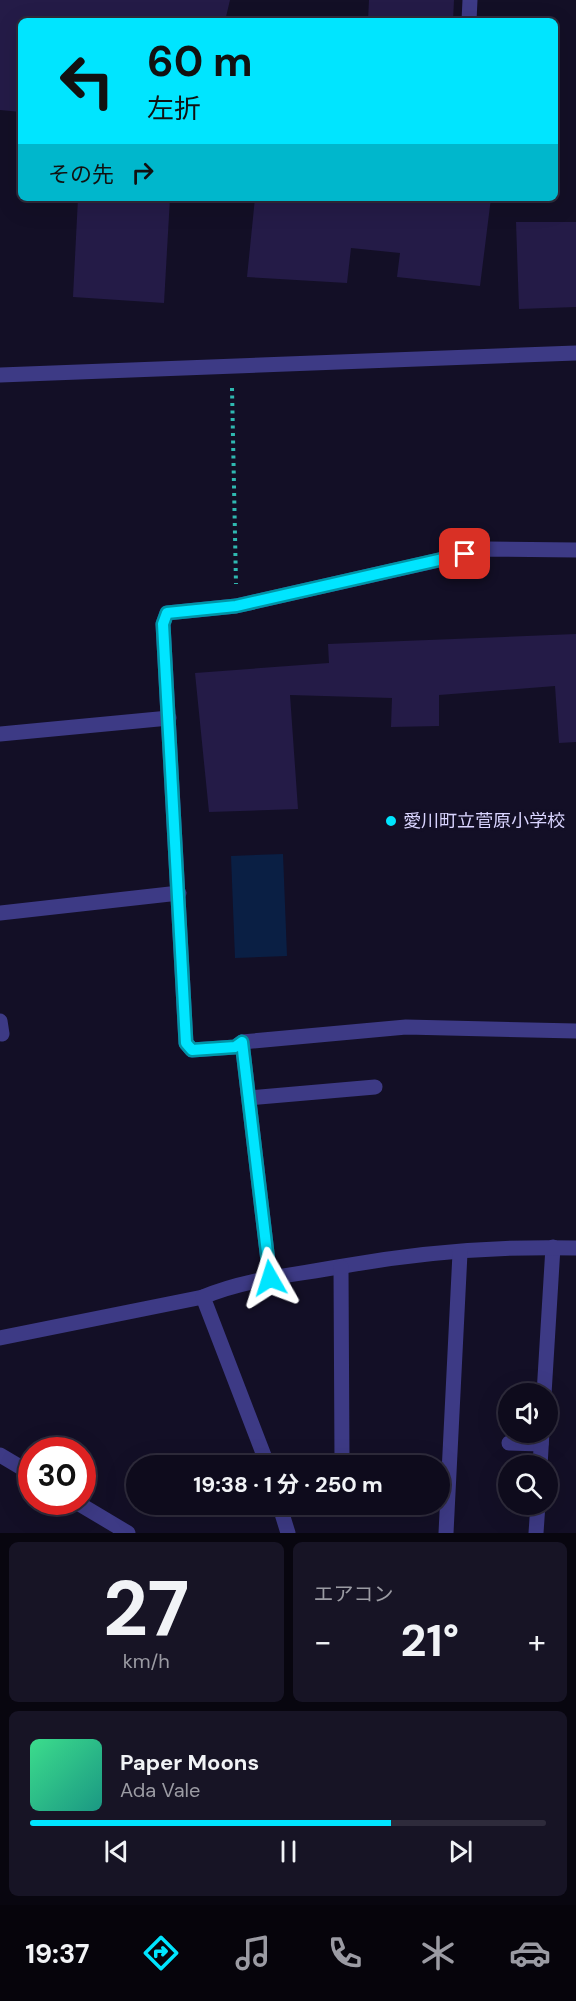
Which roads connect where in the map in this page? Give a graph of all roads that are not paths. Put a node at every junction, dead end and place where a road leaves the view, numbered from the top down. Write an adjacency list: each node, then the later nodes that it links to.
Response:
1 (470, 0): 2 (street)
2 (469, 18)
3 (576, 353): 4 (street)
4 (0, 375)
5 (576, 549): 6 (street)
6 (169, 718): 7 (street); 8 (street)
7 (0, 734)
8 (179, 893): 9 (street); 11 (street)
9 (0, 913)
10 (576, 1032): 11 (street)
11 (242, 1042): 13 (street)
12 (375, 1087): 13 (street)
13 (249, 1098): 18 (street)
14 (553, 1247): 15 (street); 16 (street); 21 (street)
15 (576, 1248)
16 (460, 1253): 17 (street); 31 (street)
17 (340, 1267): 18 (street); 24 (street)
18 (270, 1278): 19 (street)
19 (203, 1297): 20 (street); 23 (street)
20 (0, 1338)
21 (545, 1383)
22 (0, 1455): 25 (street)
23 (264, 1455)
24 (342, 1455)
25 (18, 1466)
26 (96, 1514): 29 (street)
27 (282, 1515): 30 (street)
28 (537, 1515): 32 (street)
29 (125, 1532)
30 (288, 1533)
31 (446, 1533)
32 (536, 1533)

